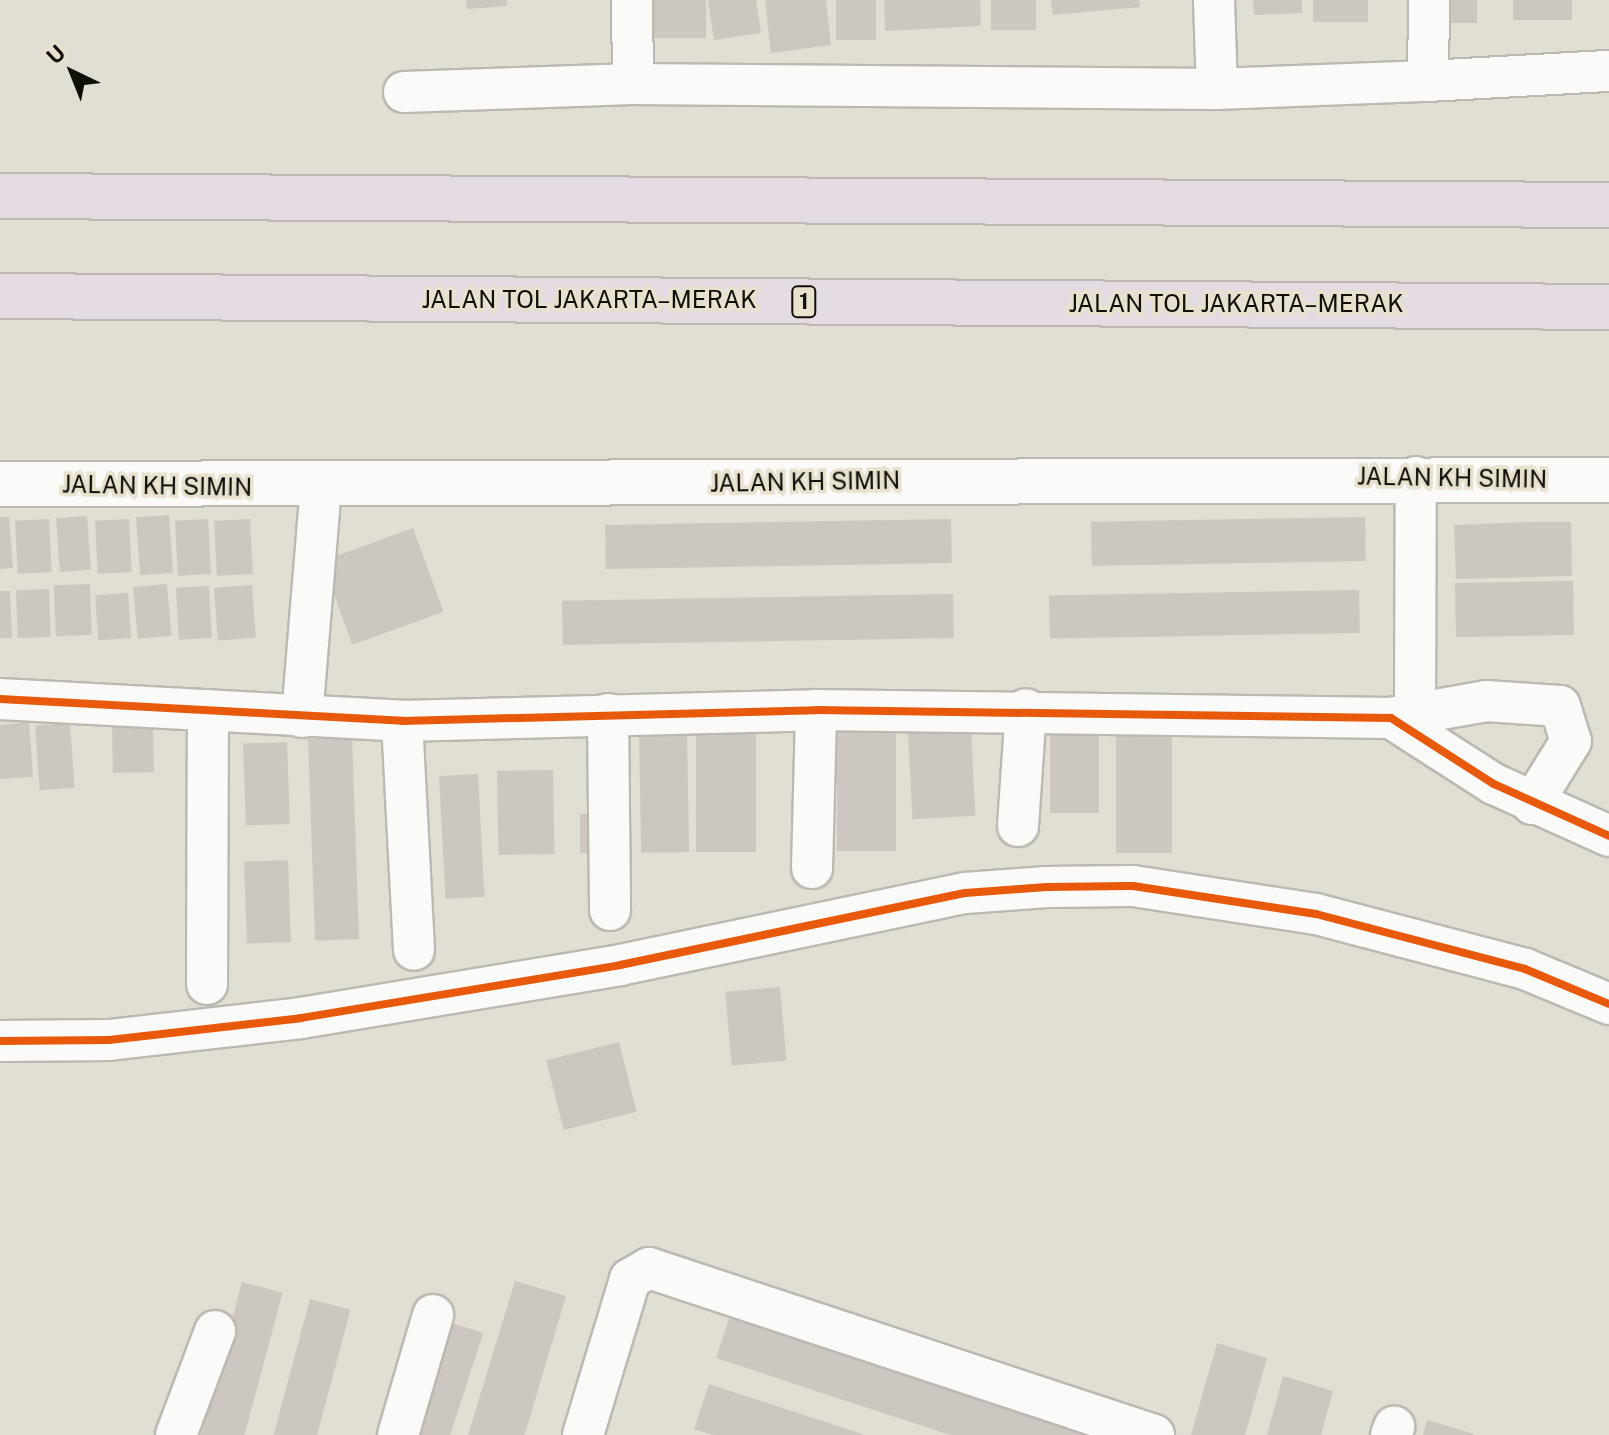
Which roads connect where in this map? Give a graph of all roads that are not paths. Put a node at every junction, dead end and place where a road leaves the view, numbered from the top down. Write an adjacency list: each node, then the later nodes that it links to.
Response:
1 (632, 0): 6 (street)
2 (1214, 0): 7 (street)
3 (1429, 0): 5 (street)
4 (1609, 71): 5 (street)
5 (1428, 81): 7 (street)
6 (633, 84): 7 (street); 8 (street)
7 (1217, 89)
8 (404, 92)
9 (0, 196): 10 (highway)
10 (1609, 205)
11 (0, 296): 12 (highway, JALAN TOL JAKARTA–MERAK / 1)
12 (1609, 307)
13 (1416, 477): 14 (street, JALAN KH SIMIN); 16 (street, JALAN KH SIMIN); 22 (street)
14 (1609, 480)
15 (0, 484): 16 (street, JALAN KH SIMIN)
16 (321, 487): 23 (street)
17 (0, 699): 19 (street)
18 (1026, 709): 20 (street); 22 (street); 26 (street)
19 (208, 710): 23 (street); 31 (street)
20 (816, 710): 21 (street); 28 (street)
21 (608, 714): 24 (street); 29 (street)
22 (1403, 715): 25 (street); 25 (street)
23 (302, 717): 24 (street)
24 (402, 721): 30 (street)
25 (1532, 804): 27 (street)
26 (1018, 826)
27 (1609, 836)
28 (812, 868)
29 (610, 910)
30 (414, 950)
31 (207, 984)
32 (1609, 1004): 33 (street)
33 (0, 1041)
34 (433, 1315): 37 (street)
35 (215, 1331): 36 (street)
36 (176, 1435)
37 (398, 1435)
38 (583, 1435): 39 (street)
39 (1154, 1435)

